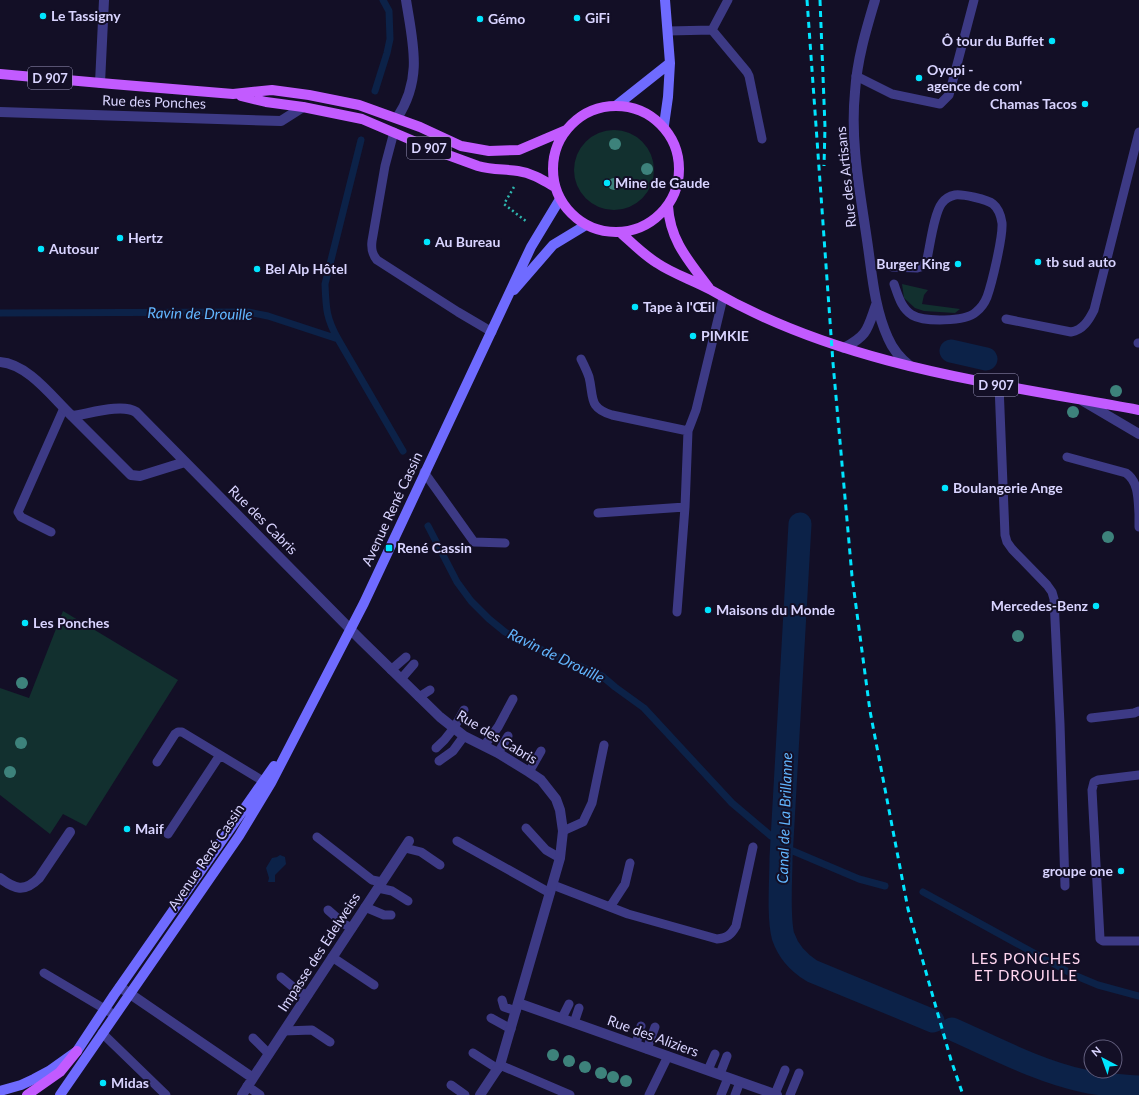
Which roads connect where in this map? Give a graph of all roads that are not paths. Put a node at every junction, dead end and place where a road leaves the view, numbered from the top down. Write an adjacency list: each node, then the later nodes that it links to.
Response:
1 (104, 0): 12 (street)
2 (406, 0): 17 (street)
3 (665, 0): 8 (main road)
4 (728, 0): 7 (lane)
5 (875, 0): 11 (street, Rue des Artisans)
6 (974, 0): 11 (lane)
7 (712, 30): 8 (lane); 22 (lane)
8 (668, 31): 9 (main road)
9 (670, 63): 14 (main road); 18 (main road)
10 (0, 74): 12 (main road, D 907)
11 (856, 76): 33 (street, Rue des Artisans)
12 (100, 83): 13 (main road, D 907)
13 (234, 94): 15 (main road, D 907); 17 (main road, D 907)
14 (617, 105): 18 (main road); 19 (main road)
15 (303, 107): 16 (street, Rue des Ponches); 20 (main road, D 907)
16 (0, 112)
17 (397, 118): 19 (main road, D 907)
18 (664, 125): 25 (main road)
19 (566, 130): 23 (main road)
20 (394, 132): 23 (main road, D 907); 35 (lane)
21 (1139, 132): 34 (lane)
22 (762, 139)
23 (555, 187): 24 (main road)
24 (560, 199): 26 (main road); 32 (main road, Avenue René Cassin)
25 (668, 206): 27 (main road); 30 (main road, D 907)
26 (586, 225): 27 (main road); 32 (main road, Avenue René Cassin)
27 (622, 234): 30 (main road, D 907)
28 (892, 267): 29 (lane)
29 (894, 284)
30 (710, 290): 31 (main road, D 907)
31 (723, 298): 36 (main road, D 907); 45 (lane)
32 (507, 299): 35 (main road, Avenue René Cassin)
33 (876, 305): 36 (street, Rue des Artisans); 39 (street, Rue des Artisans)
34 (1006, 320)
35 (492, 332): 49 (main road, Avenue René Cassin)
36 (844, 348): 39 (main road, D 907)
37 (581, 359): 45 (lane)
38 (0, 362): 42 (street)
39 (912, 368): 40 (main road, D 907)
40 (999, 385): 41 (main road, D 907); 96 (lane)
41 (1082, 400): 43 (main road, D 907); 46 (street)
42 (64, 408): 44 (street); 54 (lane)
43 (1139, 410)
44 (72, 416): 48 (street, Rue des Cabris); 48 (street)
45 (688, 431): 50 (lane)
46 (1139, 434)
47 (1067, 457): 52 (lane)
48 (185, 462): 57 (street, Rue des Cabris)
49 (424, 472): 55 (lane); 57 (main road, Avenue René Cassin)
50 (685, 506): 51 (lane); 56 (lane)
51 (598, 513)
52 (1139, 514): 53 (lane)
53 (1139, 527)
54 (51, 532)
55 (504, 543)
56 (677, 612)
57 (351, 629): 60 (street, Rue des Cabris); 69 (main road, Avenue René Cassin)
58 (406, 657): 60 (lane)
59 (414, 664): 61 (lane)
60 (391, 670): 61 (street, Rue des Cabris)
61 (401, 679): 63 (street, Rue des Cabris)
62 (430, 690): 63 (lane)
63 (419, 697): 68 (street, Rue des Cabris)
64 (513, 699): 73 (lane)
65 (464, 710): 68 (lane)
66 (1139, 711): 67 (lane)
67 (1091, 718)
68 (454, 729): 70 (street, Rue des Cabris); 74 (lane)
69 (299, 730): 82 (main road, Avenue René Cassin); 110 (main road, Avenue René Cassin)
70 (464, 736): 73 (street, Rue des Cabris); 78 (lane)
71 (508, 736): 76 (lane)
72 (604, 745): 84 (lane)
73 (484, 746): 76 (street, Rue des Cabris)
74 (436, 748)
75 (541, 751): 80 (lane)
76 (498, 753): 80 (street, Rue des Cabris)
77 (220, 755): 79 (lane); 82 (lane); 86 (lane)
78 (438, 761)
79 (157, 762)
80 (529, 772): 84 (street, Rue des Cabris)
81 (1139, 775): 104 (lane)
82 (263, 781): 109 (main road, Avenue René Cassin)
83 (526, 828): 91 (lane)
84 (563, 831): 91 (street, Rue des Cabris)
85 (70, 832): 94 (street)
86 (168, 834)
87 (317, 837): 95 (lane)
88 (457, 841): 97 (lane)
89 (407, 844): 93 (lane); 95 (street, Impasse des Edelweiss)
90 (753, 847): 100 (lane)
91 (560, 858): 97 (street, Rue des Cabris)
92 (630, 863): 100 (lane)
93 (440, 865)
94 (0, 878)
95 (380, 885): 98 (lane); 99 (street, Impasse des Edelweiss)
96 (1065, 886)
97 (551, 889): 100 (lane); 114 (street, Rue des Cabris)
98 (408, 901)
99 (366, 907): 102 (lane); 103 (street, Impasse des Edelweiss)
100 (610, 907)
101 (328, 910): 103 (lane)
102 (391, 915)
103 (352, 928): 105 (street, Impasse des Edelweiss)
104 (1139, 941)
105 (332, 957): 108 (lane); 111 (street, Impasse des Edelweiss)
106 (44, 973): 116 (lane)
107 (281, 976): 111 (lane)
108 (374, 985)
109 (120, 988): 110 (street); 116 (main road, Avenue René Cassin)
110 (129, 994): 117 (main road, Avenue René Cassin); 143 (street)
111 (308, 995): 124 (street, Impasse des Edelweiss)
112 (502, 1000): 114 (lane)
113 (569, 1004): 119 (lane)
114 (517, 1007): 119 (street, Rue des Aliziers); 123 (street, Rue des Cabris)
115 (579, 1008): 120 (lane)
116 (105, 1009): 117 (lane); 130 (main road, Avenue René Cassin)
117 (115, 1015): 125 (main road, Avenue René Cassin)
118 (491, 1018): 123 (lane)
119 (562, 1018): 120 (street, Rue des Aliziers)
120 (574, 1023): 128 (street, Rue des Aliziers)
121 (641, 1026): 128 (lane)
122 (656, 1027): 129 (lane)
123 (511, 1029): 136 (street, Rue des Cabris)
124 (284, 1030): 127 (lane); 132 (street, Impasse des Edelweiss)
125 (102, 1033): 146 (main road, Avenue René Cassin); 147 (lane)
126 (253, 1038): 132 (lane)
127 (330, 1042)
128 (636, 1044): 129 (street, Rue des Aliziers)
129 (647, 1049): 134 (street, Rue des Aliziers)
130 (77, 1051): 144 (main road, Avenue René Cassin); 145 (main road)
131 (473, 1052): 136 (lane)
132 (269, 1054): 143 (street, Impasse des Edelweiss)
133 (715, 1054): 137 (lane)
134 (668, 1056): 137 (street, Rue des Aliziers); 152 (lane)
135 (727, 1056): 140 (lane)
136 (499, 1067): 150 (street, Rue des Cabris); 151 (lane)
137 (708, 1070): 140 (street, Rue des Aliziers)
138 (785, 1070): 155 (lane)
139 (799, 1073): 156 (lane)
140 (724, 1076): 141 (street, Rue des Aliziers); 153 (lane)
141 (740, 1082): 154 (lane); 155 (street, Rue des Aliziers)
142 (451, 1085): 149 (lane)
143 (247, 1086): 148 (lane)
144 (0, 1091)
145 (27, 1095)
146 (60, 1095)
147 (166, 1095)
148 (260, 1095)
149 (465, 1095)
150 (480, 1095)
151 (570, 1095)
152 (649, 1095)
153 (721, 1095)
154 (735, 1095)
155 (776, 1095)
156 (790, 1095)

